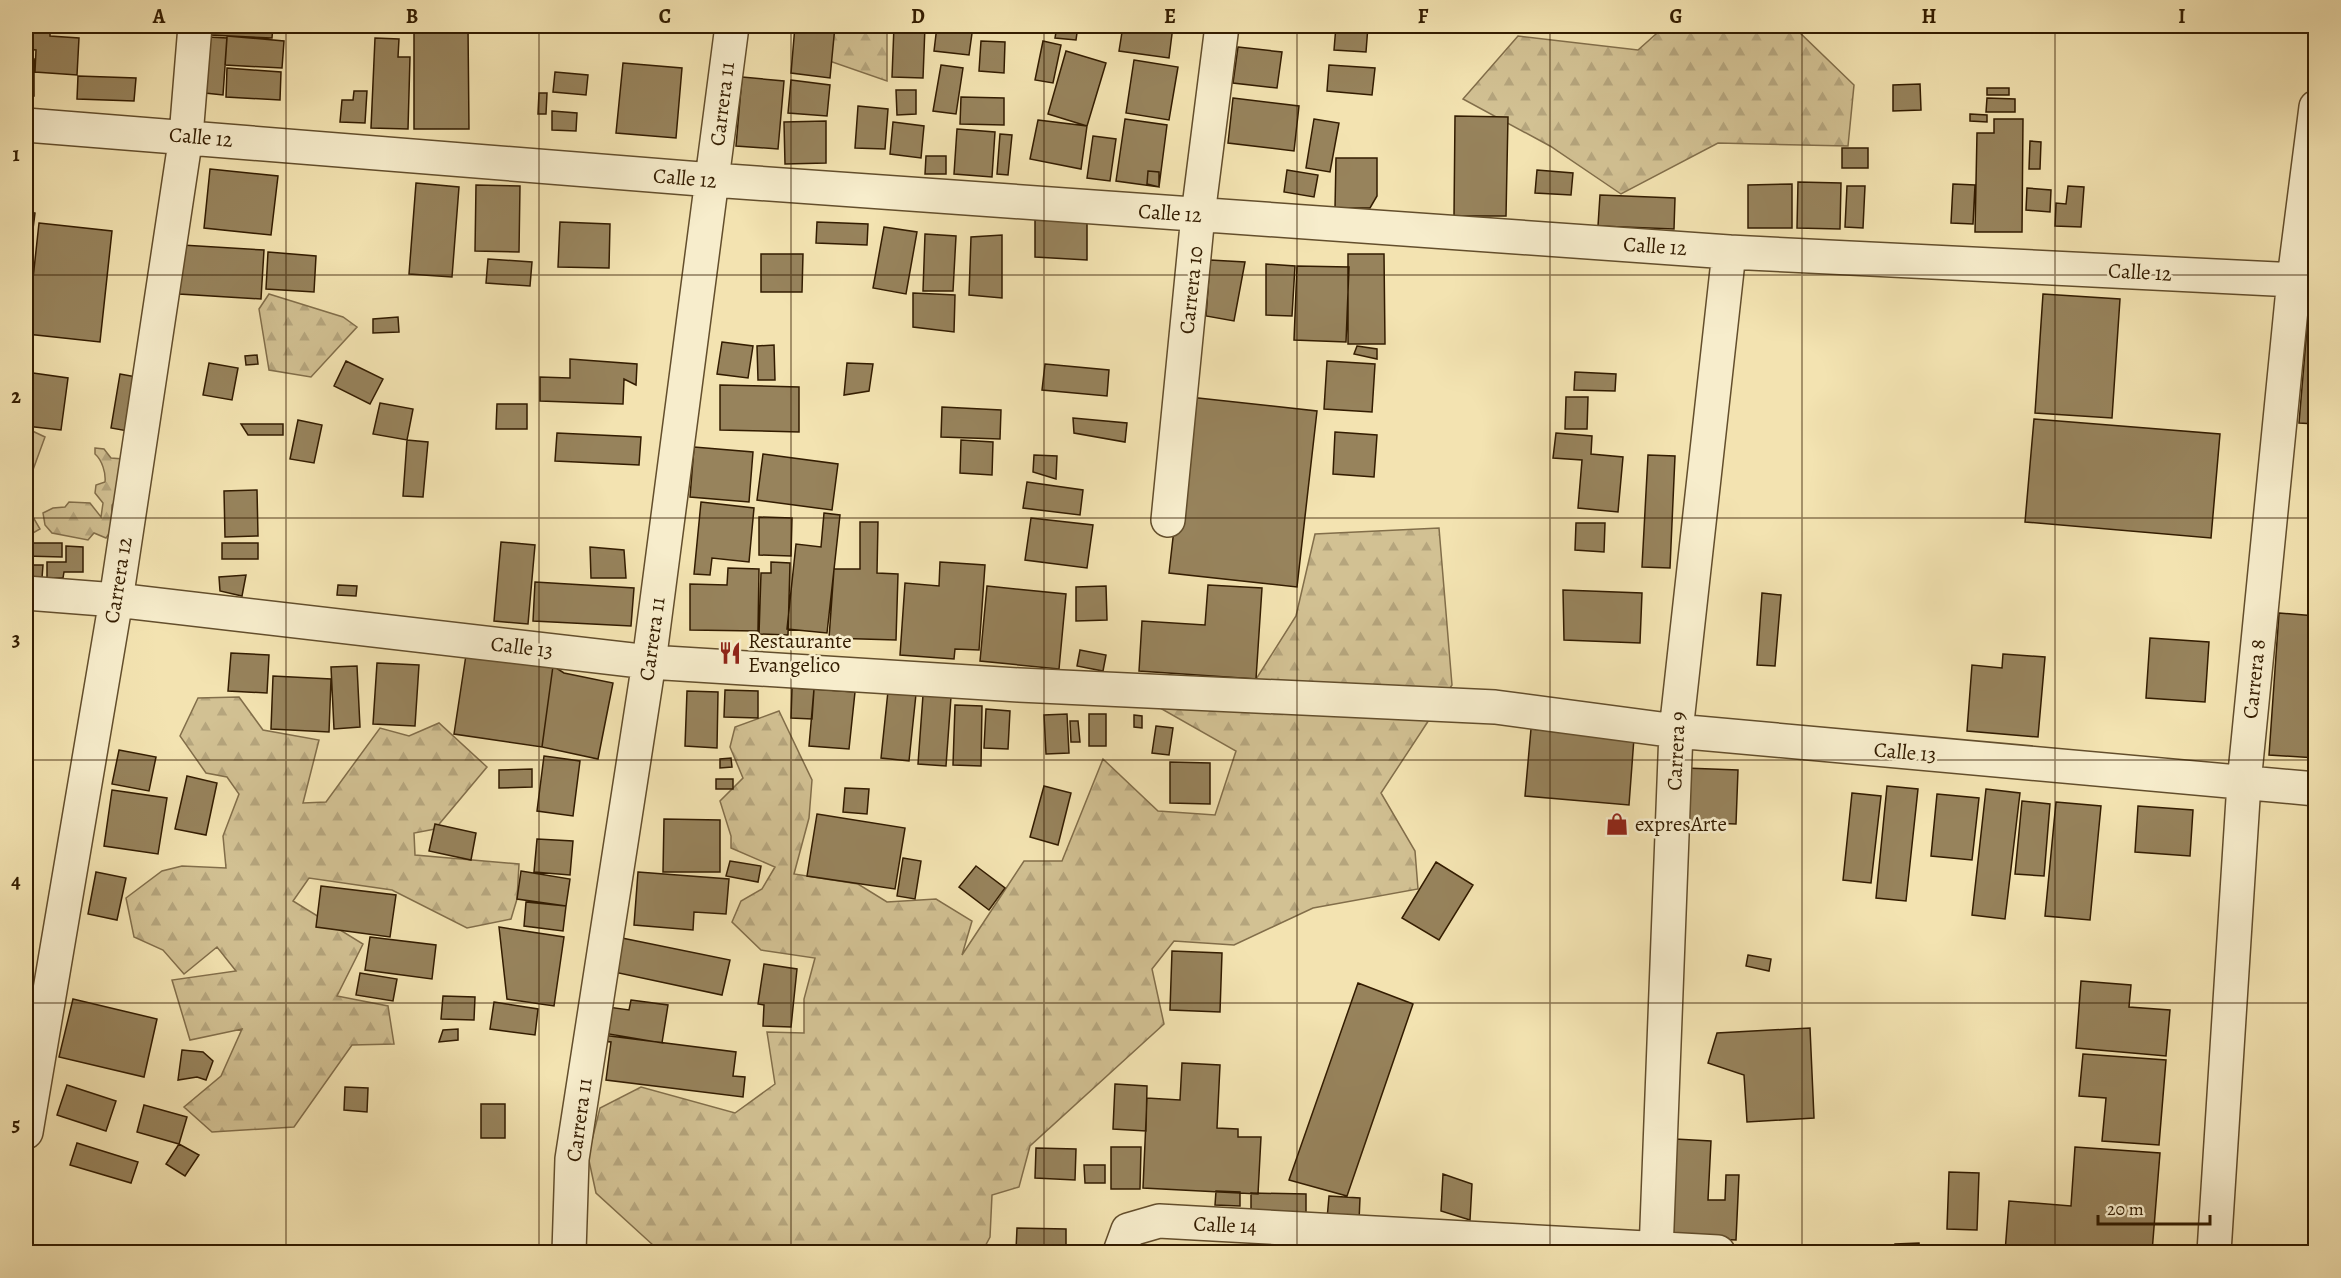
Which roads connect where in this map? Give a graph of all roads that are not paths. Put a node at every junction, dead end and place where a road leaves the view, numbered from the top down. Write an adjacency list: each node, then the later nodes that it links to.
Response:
1 (195, 26): 6 (street, Carrera 12)
2 (732, 26): 7 (street, Carrera 11)
3 (1222, 26): 8 (street, Carrera 10)
4 (2316, 107): 10 (street, Carrera 8)
5 (26, 124): 6 (street, Calle 12)
6 (186, 136): 7 (street, Calle 12); 13 (street, Carrera 12)
7 (713, 180): 8 (street, Calle 12); 14 (street, Carrera 11)
8 (1198, 215): 9 (street, Calle 12); 11 (street, Carrera 10)
9 (1729, 252): 10 (street, Calle 12); 15 (street, Carrera 9)
10 (2305, 280): 16 (street, Carrera 8)
11 (1168, 520)
12 (26, 593): 13 (street, Calle 13)
13 (116, 600): 14 (street, Calle 13); 18 (street, Carrera 12)
14 (649, 662): 15 (street, Calle 13); 21 (street, Carrera 11)
15 (1676, 731): 16 (street, Calle 13); 20 (street, Carrera 9)
16 (2244, 783): 17 (street, Calle 13); 23 (street, Carrera 8)
17 (2316, 789)
18 (26, 1132)
19 (1124, 1241): 20 (street, Calle 14)
20 (1656, 1250): 22 (street, Calle 14)
21 (569, 1252)
22 (1718, 1252)
23 (2214, 1252)

